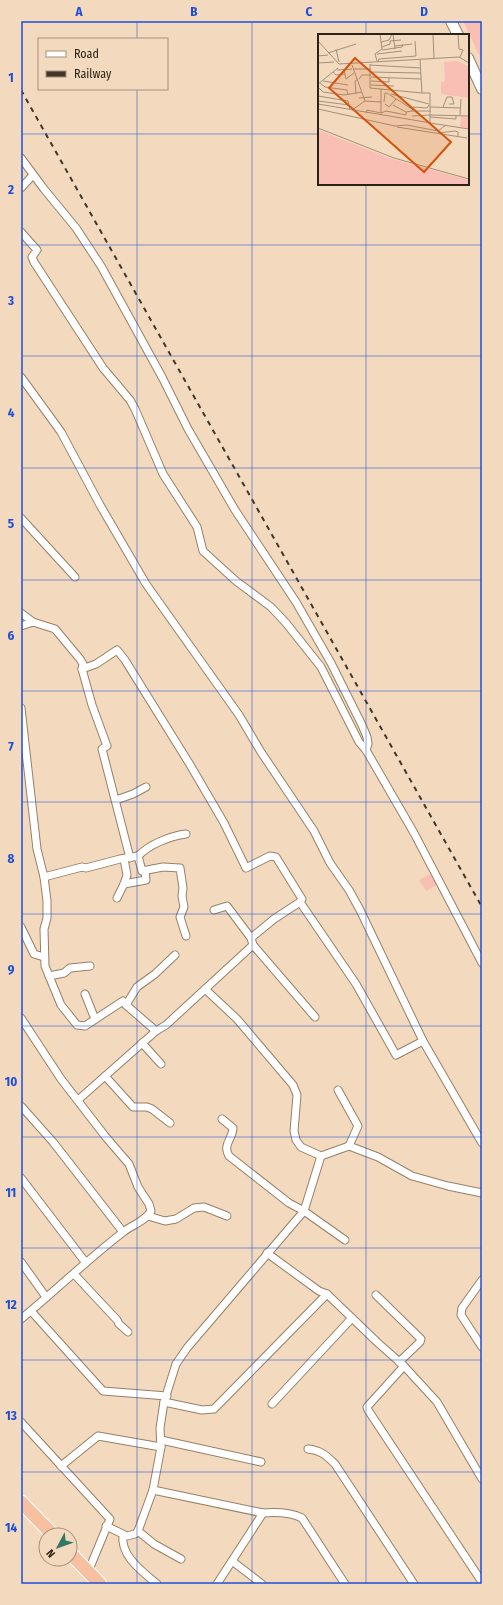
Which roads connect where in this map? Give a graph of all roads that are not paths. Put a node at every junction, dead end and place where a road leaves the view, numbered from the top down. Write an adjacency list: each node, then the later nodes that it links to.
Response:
1 (451, 21): 2 (main road)
2 (458, 34)
3 (469, 60): 4 (main road)
4 (482, 89)
5 (21, 158): 6 (street)
6 (33, 175): 7 (street); 17 (street)
7 (21, 188)
8 (21, 232): 17 (street)
9 (21, 377): 44 (street)
10 (21, 518): 11 (street)
11 (75, 577)
12 (21, 613): 13 (street)
13 (33, 622): 14 (street); 15 (street)
14 (21, 626)
15 (82, 669): 19 (street); 27 (street)
16 (21, 708): 24 (street)
17 (366, 750): 34 (street)
18 (146, 787): 19 (street)
19 (116, 800): 22 (street)
20 (186, 834): 21 (street)
21 (138, 856): 22 (street); 23 (street)
22 (127, 858): 24 (street); 25 (street)
23 (145, 871): 25 (street); 30 (street)
24 (44, 877): 33 (street)
25 (124, 884): 26 (street)
26 (117, 898)
27 (300, 902): 31 (street); 44 (street)
28 (214, 910): 31 (street)
29 (21, 926): 33 (street)
30 (186, 936)
31 (252, 942): 37 (street); 40 (street)
32 (175, 955): 39 (street)
33 (44, 957): 36 (street)
34 (482, 963)
35 (90, 966): 36 (street)
36 (49, 976): 42 (street)
37 (206, 989): 43 (street); 55 (street)
38 (85, 994): 42 (street)
39 (126, 1005): 42 (street); 43 (street)
40 (315, 1017)
41 (21, 1018): 49 (street)
42 (95, 1019)
43 (156, 1031): 45 (street)
44 (423, 1041): 53 (street)
45 (142, 1043): 46 (street); 47 (street)
46 (162, 1064)
47 (105, 1076): 49 (street); 52 (street)
48 (338, 1090): 54 (street)
49 (78, 1100): 59 (street)
50 (21, 1106): 61 (street)
51 (222, 1120): 58 (street)
52 (170, 1123)
53 (482, 1143)
54 (349, 1146): 55 (street); 57 (street)
55 (321, 1156): 58 (street)
56 (21, 1178): 65 (street)
57 (482, 1193)
58 (304, 1211): 62 (street); 63 (street)
59 (148, 1216): 60 (street); 61 (street)
60 (227, 1216)
61 (123, 1232): 65 (street)
62 (345, 1240)
63 (267, 1253): 68 (street); 77 (street)
64 (21, 1262): 70 (street)
65 (86, 1262): 66 (street)
66 (74, 1274): 70 (street); 74 (street)
67 (482, 1280): 75 (street)
68 (327, 1294): 72 (street); 77 (street)
69 (376, 1295): 76 (street)
70 (46, 1297): 71 (street)
71 (31, 1311): 73 (street); 77 (street)
72 (352, 1318): 76 (street); 78 (street)
73 (21, 1319)
74 (128, 1332)
75 (482, 1347)
76 (402, 1364): 84 (street); 96 (street)
77 (166, 1399): 80 (street)
78 (272, 1404)
79 (21, 1422): 83 (street)
80 (161, 1443): 82 (street); 83 (street); 85 (street)
81 (308, 1449): 102 (street)
82 (261, 1462)
83 (61, 1466): 88 (street)
84 (482, 1480)
85 (153, 1490): 87 (street); 90 (street)
86 (21, 1502): 89 (highway)
87 (263, 1513): 94 (street); 101 (street)
88 (106, 1526): 91 (street); 95 (street)
89 (45, 1527)
90 (138, 1531): 91 (street); 92 (street)
91 (123, 1535): 98 (street)
92 (182, 1559)
93 (78, 1561): 95 (highway)
94 (232, 1561): 99 (street); 100 (street)
95 (88, 1572): 97 (highway)
96 (482, 1582)
97 (100, 1584)
98 (157, 1584)
99 (217, 1584)
100 (262, 1584)
101 (345, 1584)
102 (414, 1584)

